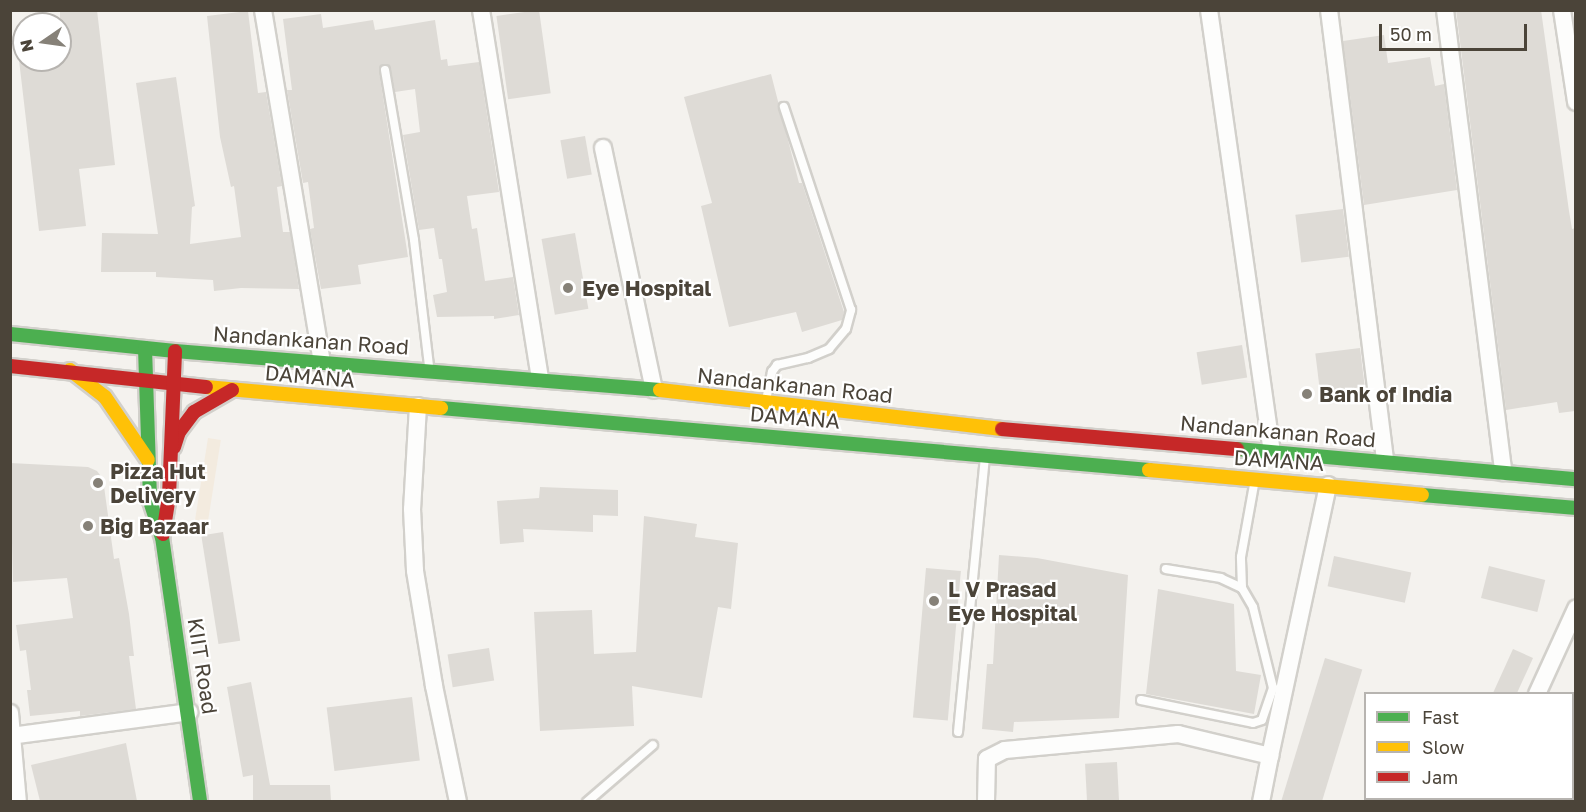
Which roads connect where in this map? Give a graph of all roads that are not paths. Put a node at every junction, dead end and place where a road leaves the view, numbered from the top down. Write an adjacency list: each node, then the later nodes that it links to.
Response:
1 (263, 10): 15 (street)
2 (482, 10): 19 (street)
3 (1209, 10): 26 (street)
4 (1329, 10): 29 (street)
5 (1445, 10): 31 (street)
6 (1562, 10): 7 (street)
7 (1571, 43): 9 (street)
8 (385, 70): 18 (lane)
9 (1575, 102)
10 (784, 107): 24 (lane)
11 (603, 148): 23 (street)
12 (10, 334): 13 (main road, Nandankanan Road)
13 (145, 348): 14 (main road, Nandankanan Road); 20 (main road, KIIT Road)
14 (175, 351): 15 (main road, Nandankanan Road); 21 (main road, KIIT Road)
15 (322, 361): 18 (main road, Nandankanan Road)
16 (10, 366): 17 (main road, DAMANA)
17 (70, 370): 20 (main road, DAMANA); 28 (main road)
18 (429, 370): 19 (main road, Nandankanan Road)
19 (540, 379): 23 (main road, Nandankanan Road)
20 (146, 381): 21 (main road, DAMANA); 28 (main road, KIIT Road)
21 (172, 384): 22 (main road, DAMANA); 30 (main road, KIIT Road)
22 (231, 390): 25 (main road, DAMANA); 30 (main road)
23 (654, 390): 24 (main road, Nandankanan Road)
24 (765, 403): 26 (main road, Nandankanan Road)
25 (418, 406): 27 (main road, DAMANA); 50 (street)
26 (1272, 452): 29 (main road, Nandankanan Road)
27 (986, 454): 32 (main road, DAMANA); 44 (lane)
28 (148, 460): 36 (main road, KIIT Road)
29 (1385, 461): 31 (main road, Nandankanan Road)
30 (170, 462): 36 (main road, KIIT Road)
31 (1503, 472): 33 (main road, Nandankanan Road)
32 (1255, 478): 34 (main road, DAMANA); 38 (lane)
33 (1575, 479)
34 (1328, 485): 35 (main road, DAMANA); 47 (street)
35 (1575, 508)
36 (162, 537): 42 (main road, KIIT Road)
37 (1166, 569): 38 (lane)
38 (1242, 588): 41 (lane)
39 (1575, 609): 40 (street)
40 (1537, 692)
41 (1141, 700)
42 (189, 712): 45 (street); 49 (main road, KIIT Road)
43 (10, 713): 45 (street)
44 (958, 732)
45 (11, 736): 48 (street)
46 (652, 745): 51 (lane)
47 (1270, 756): 52 (street); 53 (street)
48 (18, 801)
49 (200, 801)
50 (458, 801)
51 (587, 801)
52 (986, 801)
53 (1261, 801)

